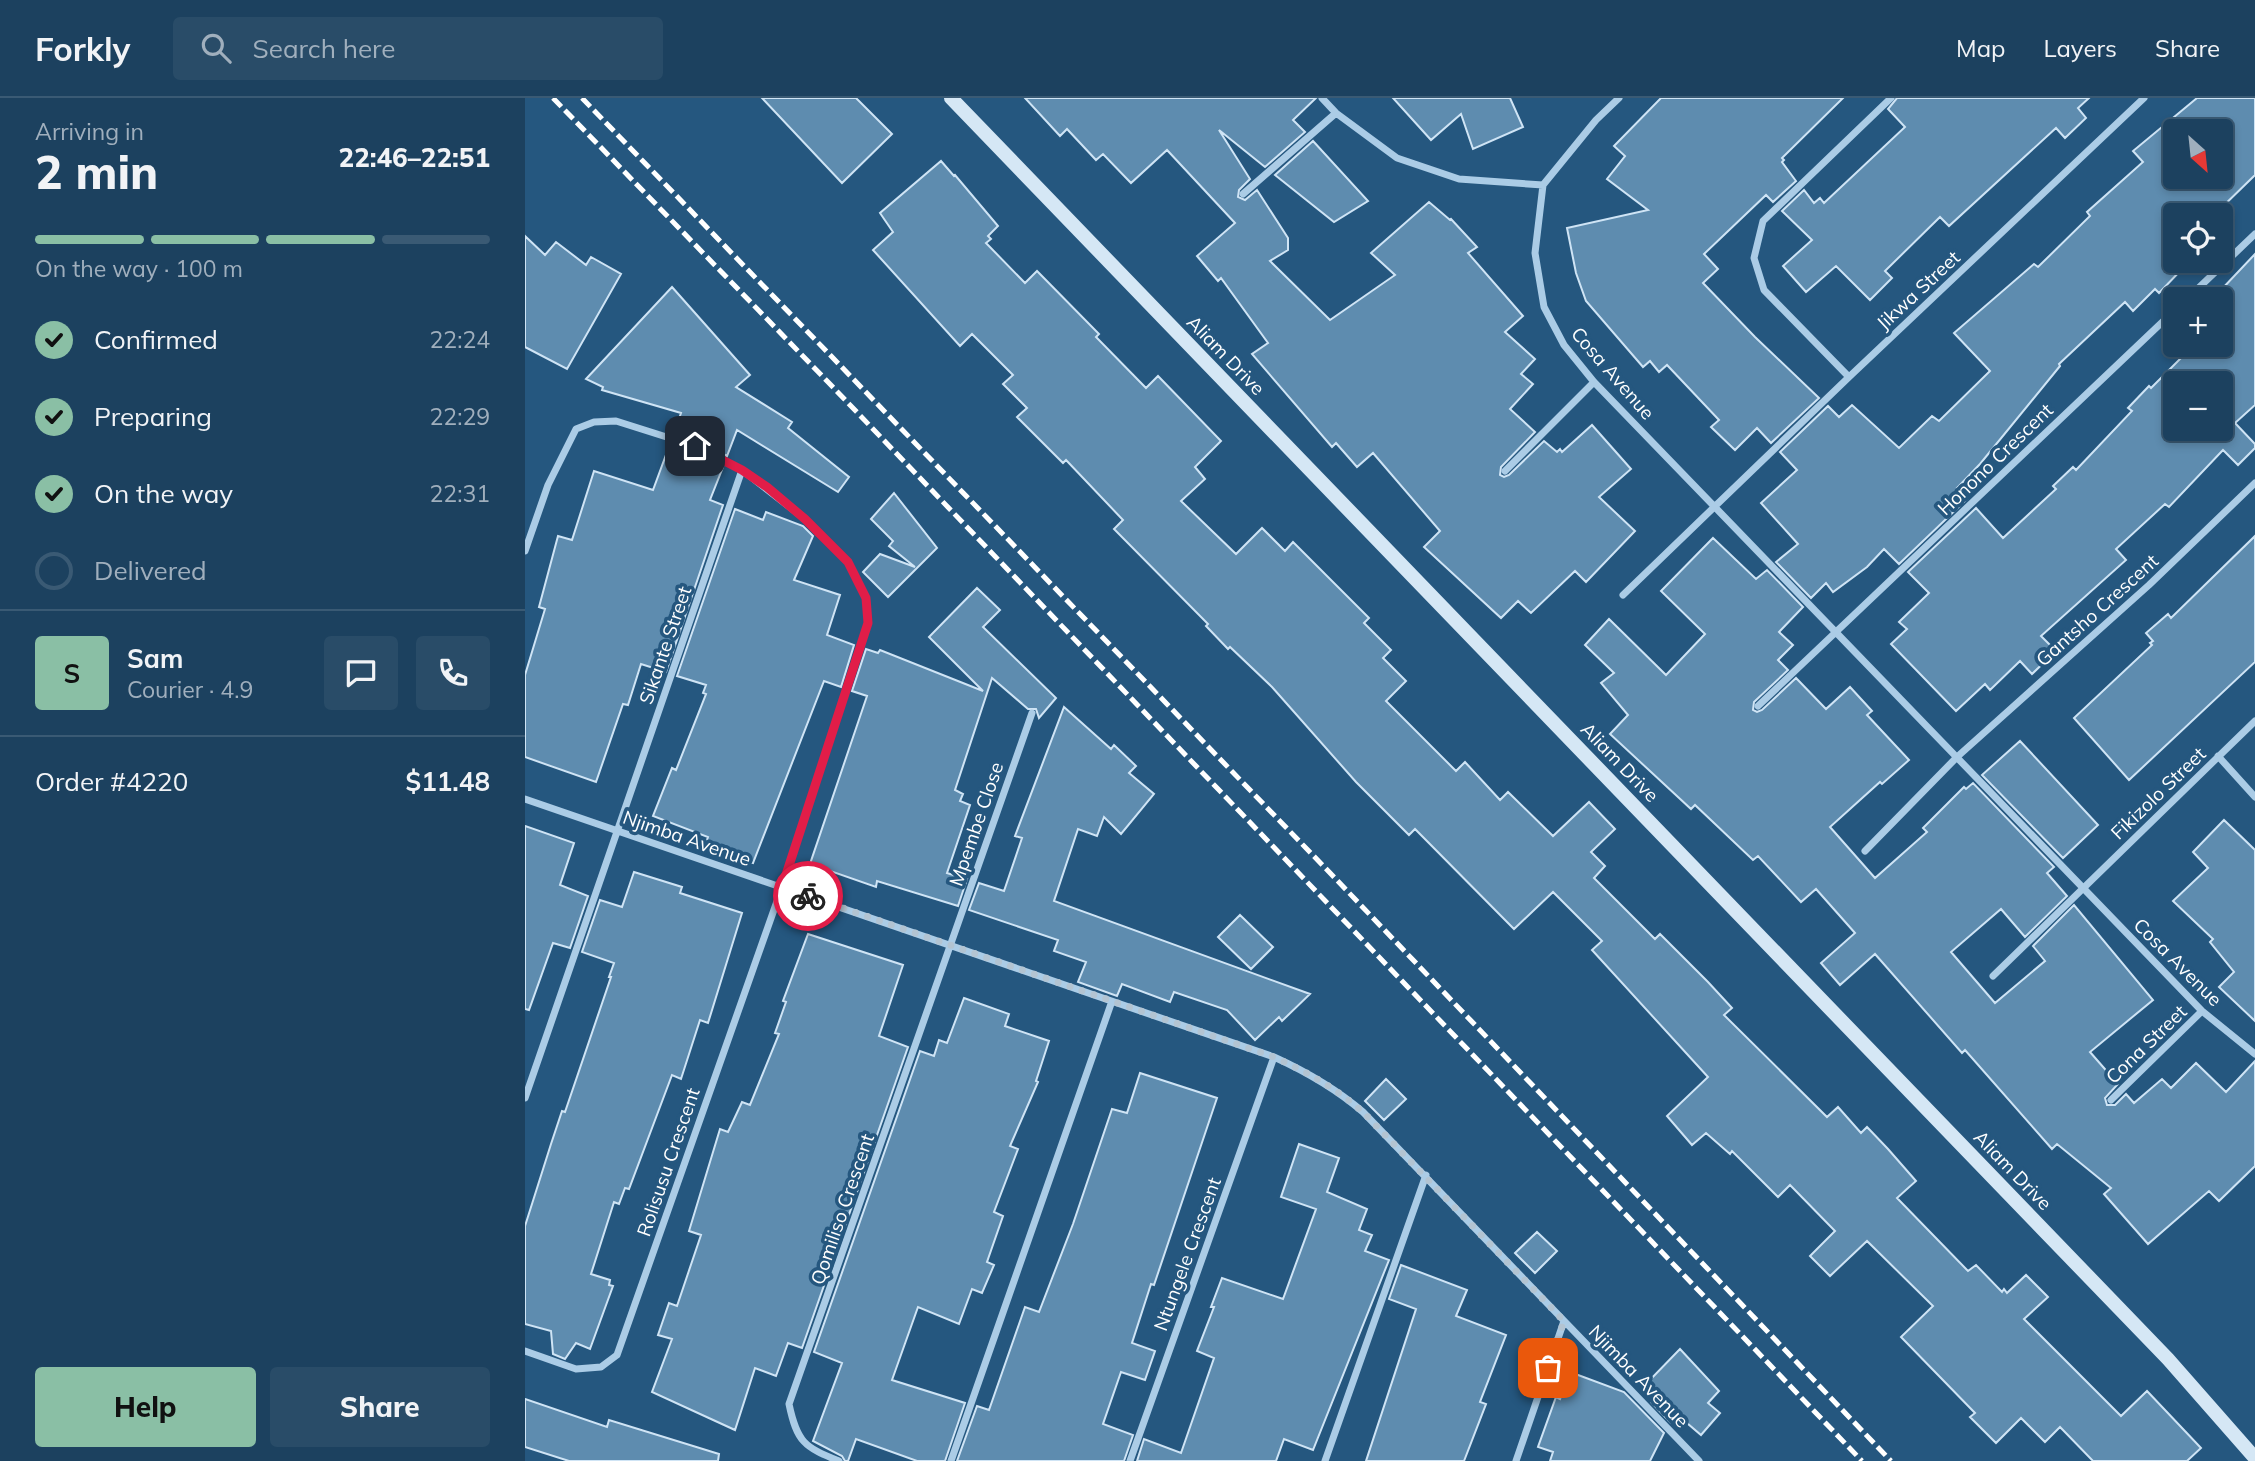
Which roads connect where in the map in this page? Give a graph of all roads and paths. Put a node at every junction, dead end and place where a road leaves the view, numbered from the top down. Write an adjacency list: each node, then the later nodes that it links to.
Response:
1 (951, 98): 43 (street, Aliam Drive)
2 (1322, 98): 6 (street)
3 (1619, 98): 7 (street)
4 (1891, 98): 12 (street)
5 (2144, 98): 12 (street, Jikwa Street)
6 (1336, 113): 7 (street); 8 (street)
7 (1543, 185): 13 (street, Cosa Avenue)
8 (1243, 194)
9 (2255, 234): 10 (street)
10 (2200, 287)
11 (2163, 321): 20 (street, Honono Crescent)
12 (1849, 377): 17 (street, Jikwa Street)
13 (1594, 382): 15 (street); 17 (street, Cosa Avenue)
14 (742, 470): 18 (street, Rolisusu Crescent); 28 (street, Sikante Street); 30 (street, Rolisusu Crescent)
15 (1506, 471)
16 (2255, 483): 25 (street, Gantsho Crescent)
17 (1715, 506): 19 (street); 20 (street, Cosa Avenue)
18 (525, 551)
19 (1623, 595)
20 (1837, 631): 21 (street); 25 (street, Cosa Avenue)
21 (1758, 706)
22 (1032, 713): 32 (street, Mpembe Close)
23 (2255, 720): 24 (street, Fikizolo Street)
24 (2218, 756): 26 (street); 31 (street, Fikizolo Street)
25 (1957, 757): 29 (street); 31 (street, Cosa Avenue)
26 (2255, 797)
27 (525, 799): 28 (street, Njimba Avenue)
28 (617, 831): 30 (street, Njimba Avenue); 38 (street)
29 (1865, 851)
30 (782, 887): 32 (street, Njimba Avenue); 42 (street, Rolisusu Crescent)
31 (2083, 888): 33 (street); 35 (street, Cosa Avenue)
32 (951, 946): 34 (street, Njimba Avenue); 44 (street, Qomiliso Crescent)
33 (1993, 976)
34 (1112, 1001): 37 (street, Njimba Avenue); 45 (street)
35 (2203, 1011): 36 (street, Cosa Avenue); 39 (street, Cona Street)
36 (2255, 1055)
37 (1274, 1057): 40 (street, Njimba Avenue); 46 (street, Ntungele Crescent)
38 (525, 1098)
39 (2111, 1100)
40 (1426, 1175): 41 (street, Njimba Avenue); 47 (street)
41 (1564, 1321): 48 (street); 49 (street, Njimba Avenue)
42 (525, 1350)
43 (2255, 1458)
44 (839, 1461)
45 (951, 1461)
46 (1130, 1461)
47 (1325, 1461)
48 (1516, 1461)
49 (1699, 1461)

